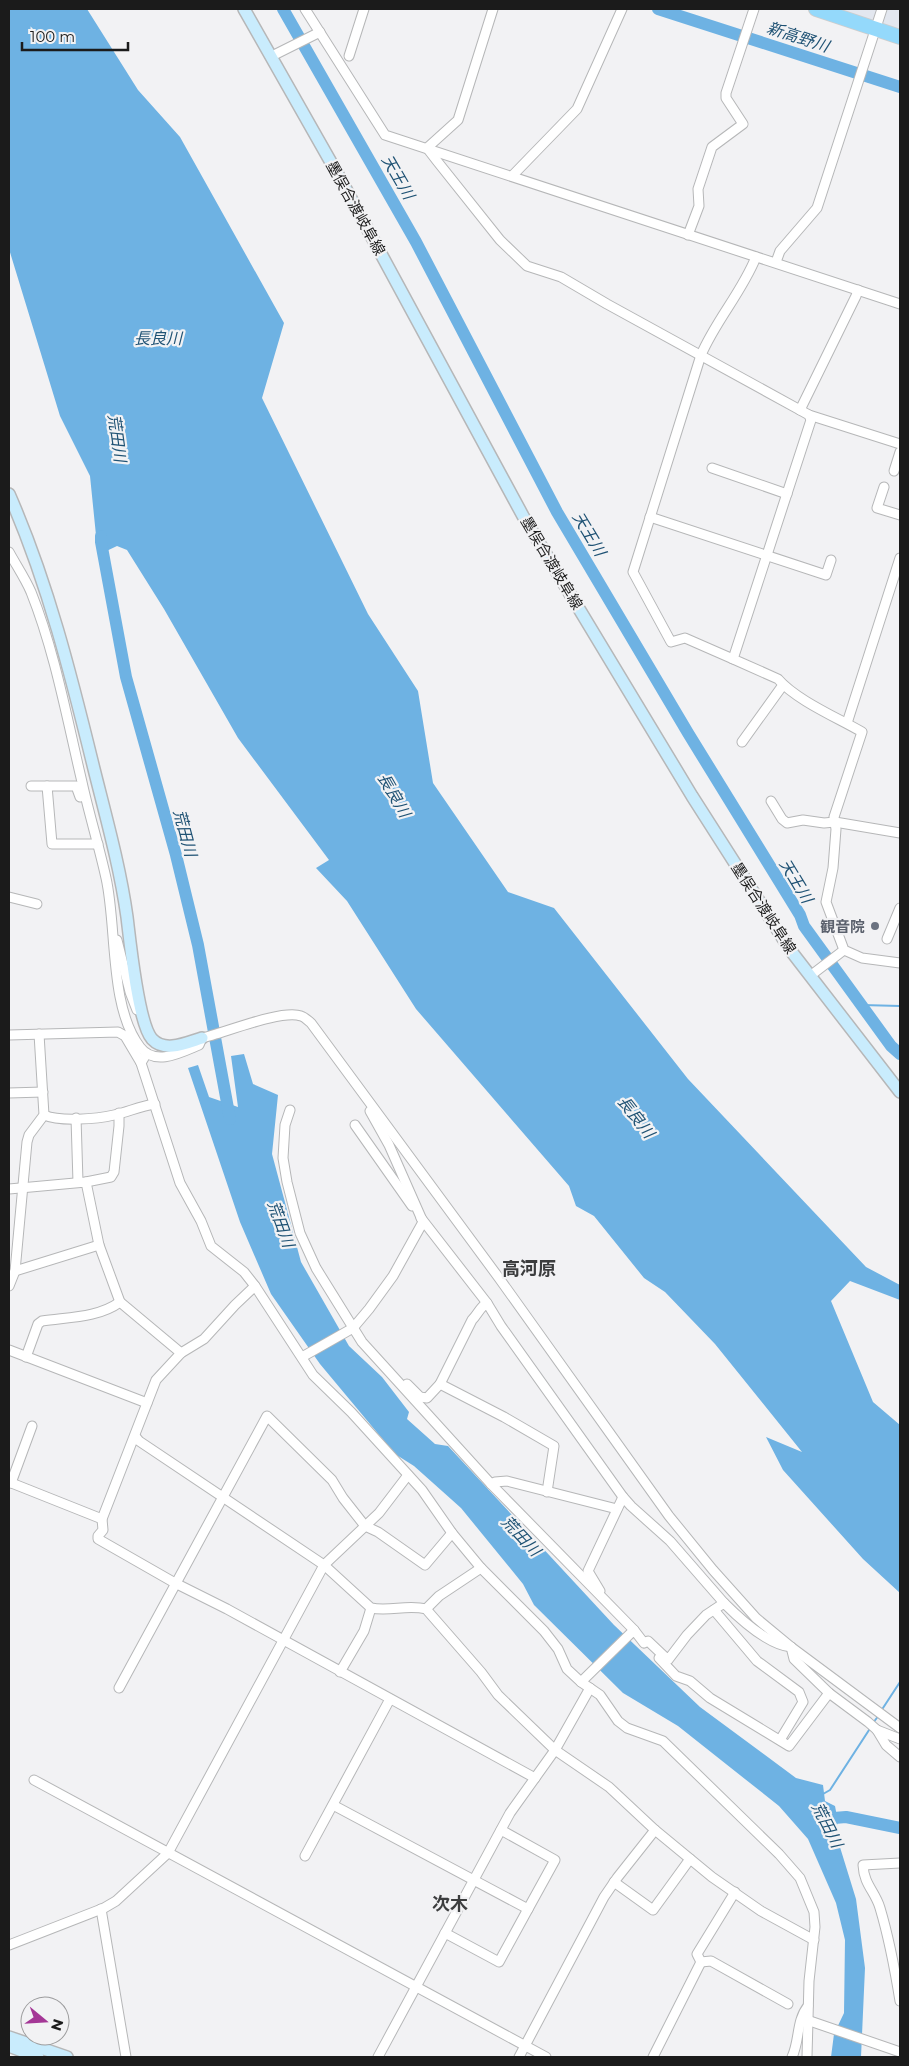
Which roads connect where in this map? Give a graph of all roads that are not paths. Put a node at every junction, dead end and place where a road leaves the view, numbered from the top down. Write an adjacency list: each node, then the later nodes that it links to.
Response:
1 (244, 9): 12 (main road, 墨俣合渡岐阜線)
2 (305, 9): 10 (street)
3 (364, 9): 13 (street)
4 (494, 9): 14 (street)
5 (622, 9): 15 (street)
6 (754, 9): 16 (street)
7 (816, 9): 9 (main road)
8 (882, 9): 9 (street)
9 (875, 28): 11 (main road); 18 (street)
10 (316, 34): 12 (street); 14 (street)
11 (900, 37)
12 (276, 54): 55 (main road, 墨俣合渡岐阜線)
13 (349, 56)
14 (427, 148): 15 (street); 21 (street)
15 (512, 176): 16 (street)
16 (688, 235): 17 (street)
17 (756, 257): 18 (street); 21 (street)
18 (776, 262): 19 (street)
19 (858, 290): 20 (street); 22 (street)
20 (900, 304)
21 (702, 355): 22 (street); 32 (street)
22 (800, 410): 23 (street)
23 (809, 415): 24 (street); 30 (street)
24 (900, 444)
25 (900, 452): 27 (street)
26 (712, 468): 30 (street)
27 (894, 471)
28 (884, 487): 31 (street)
29 (9, 494): 56 (main road)
30 (787, 494): 34 (street)
31 (900, 516)
32 (650, 517): 34 (street); 37 (street)
33 (9, 552): 44 (street)
34 (766, 556): 36 (street); 37 (street)
35 (900, 558): 39 (street)
36 (831, 560)
37 (733, 659): 38 (street)
38 (783, 685): 39 (street); 40 (street)
39 (847, 723): 45 (street)
40 (742, 742)
41 (31, 786): 42 (street)
42 (47, 786): 44 (street); 47 (street)
43 (771, 801): 45 (street)
44 (89, 809): 47 (street)
45 (835, 822): 46 (street); 53 (street)
46 (900, 833)
47 (98, 844): 51 (street)
48 (9, 897): 49 (street)
49 (37, 904)
50 (900, 908): 52 (street)
51 (112, 926): 56 (street); 60 (street)
52 (887, 939)
53 (842, 953): 54 (street); 55 (street)
54 (900, 962)
55 (810, 976): 63 (main road, 墨俣合渡岐阜線)
56 (142, 1010): 59 (main road)
57 (39, 1034): 58 (street); 61 (street); 62 (street)
58 (9, 1035)
59 (202, 1038): 60 (street); 65 (street)
60 (147, 1054): 61 (street)
61 (141, 1062): 66 (street)
62 (43, 1092): 64 (street); 69 (street)
63 (900, 1092)
64 (9, 1093)
65 (366, 1097): 75 (street); 113 (street)
66 (155, 1104): 68 (street); 79 (street)
67 (290, 1110): 82 (street)
68 (119, 1113): 70 (street); 72 (street)
69 (44, 1114): 70 (street); 73 (street)
70 (76, 1118): 72 (street)
71 (355, 1125): 75 (street)
72 (82, 1182): 73 (street); 76 (street)
73 (22, 1188): 74 (street); 77 (street)
74 (9, 1189)
75 (423, 1222): 81 (street); 82 (street)
76 (99, 1245): 77 (street); 80 (street)
77 (15, 1271): 78 (street)
78 (9, 1286)
79 (255, 1286): 84 (street); 85 (street)
80 (120, 1302): 84 (street); 87 (street)
81 (487, 1303): 88 (street); 97 (street)
82 (351, 1328): 85 (street); 86 (street)
83 (9, 1350): 87 (street)
84 (181, 1353): 89 (street)
85 (304, 1356): 92 (street)
86 (374, 1356): 88 (street); 94 (street)
87 (26, 1357): 89 (street)
88 (440, 1384): 95 (street)
89 (147, 1403): 91 (street)
90 (32, 1426): 93 (street)
91 (135, 1436): 96 (street); 99 (street)
92 (408, 1475): 100 (street); 101 (street)
93 (10, 1482): 99 (street)
94 (491, 1484): 95 (street); 105 (street)
95 (547, 1492): 98 (street)
96 (224, 1497): 100 (street); 102 (street); 104 (street)
97 (623, 1497): 98 (street); 106 (street)
98 (617, 1509): 105 (street)
99 (102, 1519): 104 (street)
100 (365, 1526): 101 (street); 102 (street)
101 (452, 1533): 103 (street)
102 (324, 1565): 107 (street); 111 (street)
103 (481, 1568): 108 (street); 115 (street)
104 (176, 1583): 111 (street); 116 (street)
105 (602, 1600): 110 (street)
106 (724, 1603): 109 (street); 113 (street)
107 (371, 1608): 108 (street); 114 (street)
108 (426, 1610): 124 (street)
109 (714, 1610): 112 (street); 123 (street)
110 (632, 1632): 112 (street); 115 (street)
111 (283, 1641): 114 (street); 131 (street)
112 (644, 1642): 123 (street)
113 (791, 1647): 118 (street); 120 (street)
114 (340, 1672): 119 (street)
115 (583, 1680): 117 (street)
116 (119, 1688)
117 (590, 1688): 124 (street); 141 (street)
118 (829, 1693): 121 (street); 123 (street)
119 (390, 1699): 126 (street); 128 (street)
120 (900, 1728)
121 (877, 1730): 122 (street); 125 (street)
122 (900, 1739)
123 (780, 1740)
124 (555, 1750): 126 (street); 130 (street)
125 (900, 1757)
126 (535, 1778): 129 (street)
127 (34, 1780): 131 (street)
128 (333, 1805): 132 (street); 135 (street)
129 (501, 1830): 135 (street); 139 (street)
130 (655, 1830): 133 (street); 136 (street)
131 (168, 1852): 138 (street); 144 (street)
132 (305, 1856)
133 (690, 1860): 136 (street); 137 (street)
134 (900, 1863): 145 (street)
135 (474, 1880): 139 (street); 140 (street)
136 (614, 1882): 152 (street)
137 (735, 1892): 141 (street); 143 (street)
138 (104, 1907): 142 (street); 156 (street)
139 (528, 1909): 140 (street)
140 (446, 1933): 144 (street)
141 (814, 1940): 147 (street)
142 (9, 1945)
143 (701, 1962): 146 (street); 160 (street)
144 (416, 1987): 152 (street); 157 (street)
145 (900, 2001)
146 (788, 2004)
147 (808, 2006): 149 (street); 161 (street)
148 (797, 2008): 161 (street)
149 (811, 2021): 153 (street); 162 (street)
150 (9, 2037): 155 (main road)
151 (9, 2046): 154 (main road)
152 (525, 2046): 158 (street); 159 (street)
153 (900, 2051)
154 (38, 2057)
155 (67, 2057)
156 (126, 2057)
157 (378, 2057)
158 (519, 2057)
159 (546, 2057)
160 (653, 2057)
161 (792, 2057)
162 (807, 2057)

